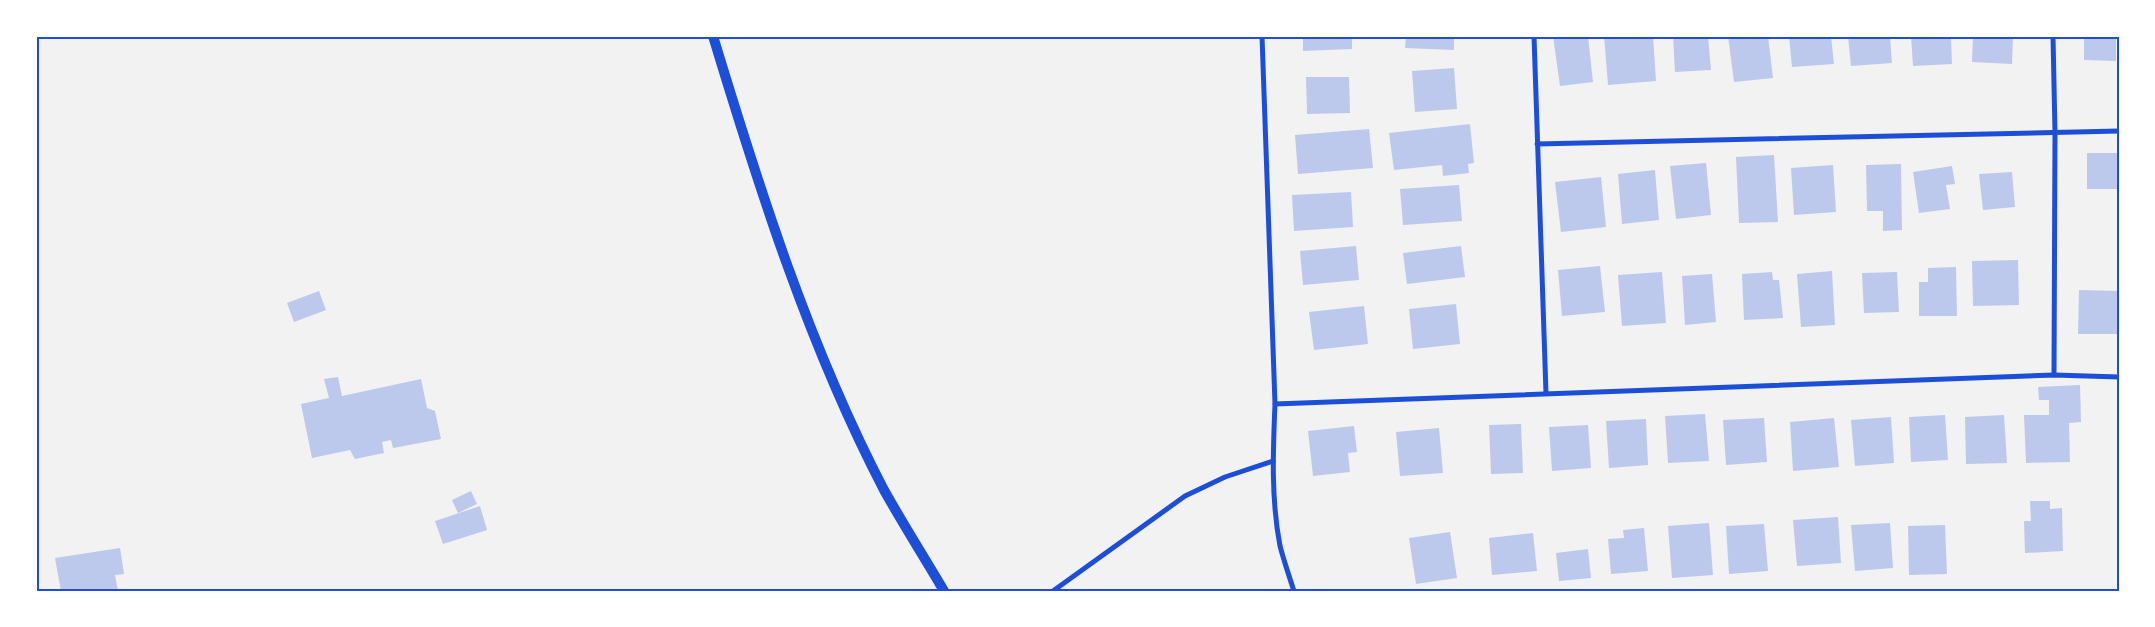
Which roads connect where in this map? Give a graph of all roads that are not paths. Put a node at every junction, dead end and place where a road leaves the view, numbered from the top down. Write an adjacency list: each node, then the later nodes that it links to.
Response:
1 (713, 36): 13 (main road)
2 (1262, 36): 11 (street)
3 (1534, 36): 7 (street)
4 (2053, 36): 6 (street)
5 (2119, 131): 6 (street)
6 (2055, 133): 7 (street); 8 (street)
7 (1536, 144): 10 (street)
8 (2054, 375): 9 (street); 10 (street)
9 (2119, 377)
10 (1546, 393): 11 (street)
11 (1275, 404): 12 (street)
12 (1273, 461): 14 (street); 15 (street)
13 (944, 591)
14 (1053, 591)
15 (1294, 591)

